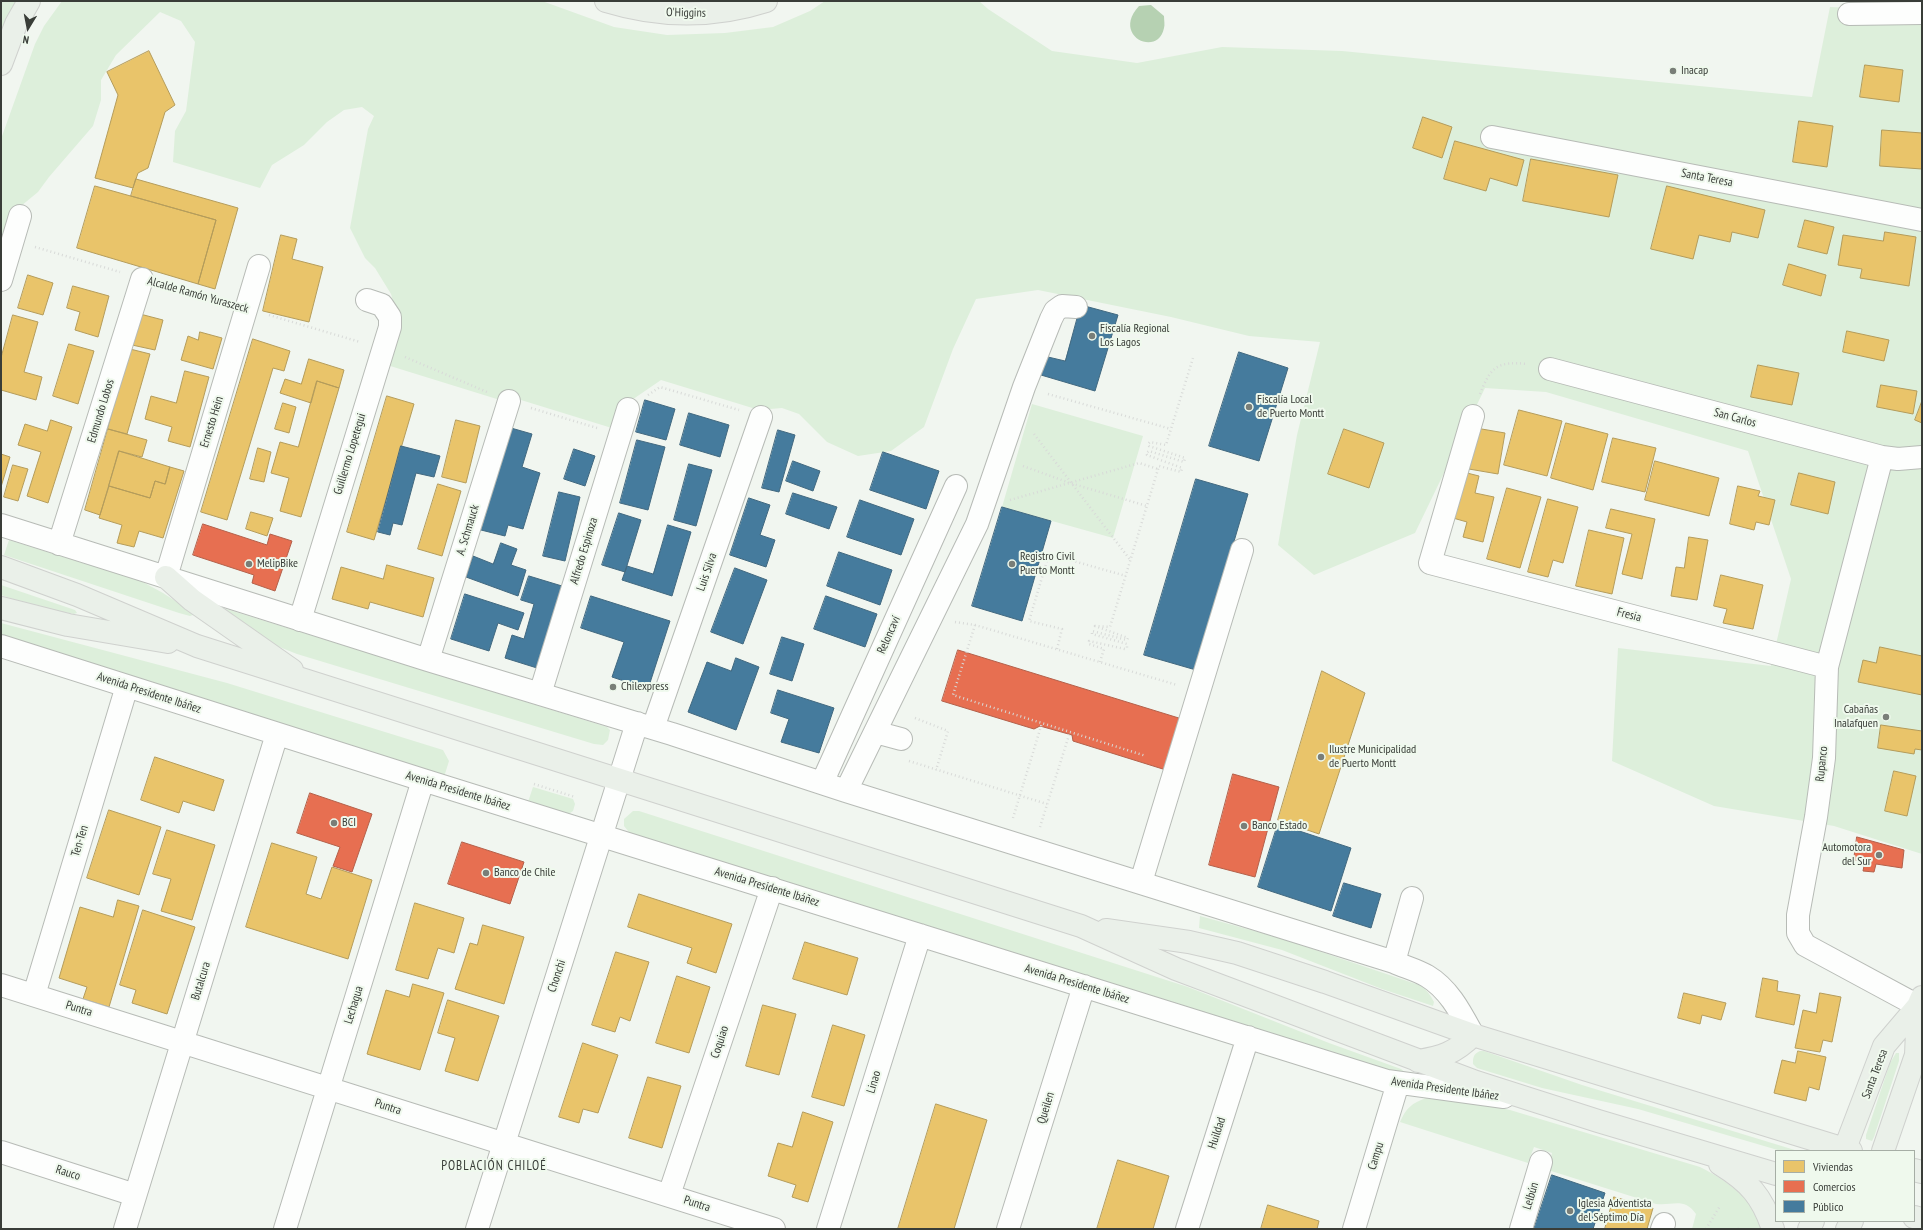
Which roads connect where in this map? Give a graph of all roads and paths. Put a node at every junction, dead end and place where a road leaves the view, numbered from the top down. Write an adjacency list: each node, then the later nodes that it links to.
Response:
1 (30, 1): 6 (main road)
2 (606, 1): 3 (main road, O'Higgins)
3 (766, 1)
4 (1922, 13): 5 (street)
5 (1849, 14)
6 (1, 64)
7 (1492, 137): 9 (street, Santa Teresa)
8 (20, 216): 10 (street)
9 (1922, 220)
10 (13, 240): 12 (path, Alcalde Ramón Yuraszeck); 13 (street)
11 (259, 266): 16 (street, Ernesto Hein)
12 (142, 279): 16 (path, Alcalde Ramón Yuraszeck); 37 (street, Edmundo Lobos)
13 (1, 280)
14 (367, 300): 17 (street, Guillermo Lopetegui)
15 (1076, 307): 20 (street)
16 (246, 309): 17 (path, Alcalde Ramón Yuraszeck); 42 (street, Ernesto Hein)
17 (383, 348): 21 (path, Alcalde Ramón Yuraszeck); 44 (street, Guillermo Lopetegui)
18 (1193, 358): 26 (path)
19 (1550, 369): 25 (path); 29 (street, San Carlos)
20 (1024, 387): 23 (street); 26 (path)
21 (509, 401): 27 (path, Alcalde Ramón Yuraszeck); 48 (street, A. Schmauck)
22 (628, 409): 24 (path); 27 (street, Alfredo Espinoza)
23 (1016, 412): 28 (street); 32 (path)
24 (760, 416): 57 (street, Luis Silva)
25 (1473, 416): 50 (street, Fresia)
26 (1171, 429): 31 (path)
27 (620, 435): 54 (street, Alfredo Espinoza)
28 (1000, 457): 32 (path); 35 (street)
29 (1882, 457): 30 (street, San Carlos); 50 (street, Rupanco)
30 (1922, 457)
31 (1158, 469): 32 (path); 34 (path)
32 (1070, 483): 34 (path); 35 (path); 39 (path)
33 (956, 486): 67 (street, Reloncaví)
34 (1148, 506): 39 (path)
35 (982, 508): 58 (street)
36 (1, 525): 37 (street)
37 (60, 544): 42 (street)
38 (1242, 550): 76 (street)
39 (1131, 561): 41 (path)
40 (1, 567): 46 (main road, Avenida Presidente Ibáñez)
41 (1126, 576): 47 (path); 49 (path)
42 (166, 577): 44 (street); 51 (main road)
43 (1, 608): 46 (main road, Avenida Presidente Ibáñez)
44 (300, 620): 48 (street)
45 (1, 646): 53 (street, Avenida Presidente Ibáñez)
46 (197, 646): 51 (main road, Avenida Presidente Ibáñez)
47 (1057, 649): 49 (path); 56 (path)
48 (428, 660): 54 (street)
49 (1100, 662): 52 (path)
50 (1827, 667): 85 (street, Rupanco)
51 (309, 682): 65 (main road, Avenida Presidente Ibáñez)
52 (1174, 684)
53 (127, 686): 60 (street, Avenida Presidente Ibáñez); 84 (street, Ten-Ten)
54 (540, 694): 57 (street)
55 (919, 719): 64 (path)
56 (1042, 723): 59 (path); 71 (path)
57 (645, 726): 65 (street, Chonchi); 67 (street)
58 (875, 732): 61 (street); 69 (street)
59 (1070, 732): 62 (path); 72 (path)
60 (277, 734): 66 (street, Avenida Presidente Ibáñez); 88 (street, Butalcura)
61 (901, 739)
62 (1146, 756)
63 (908, 761): 64 (path)
64 (936, 770): 71 (path)
65 (620, 779): 75 (street, Chonchi); 79 (main road, Avenida Presidente Ibáñez)
66 (423, 780): 75 (street, Avenida Presidente Ibáñez); 91 (street, Lechagua)
67 (822, 783): 69 (street)
68 (534, 784): 70 (path)
69 (846, 791): 76 (street)
70 (575, 796)
71 (1020, 796): 72 (path); 73 (path)
72 (1047, 804): 74 (path)
73 (1012, 825)
74 (1038, 833)
75 (601, 836): 77 (street, Avenida Presidente Ibáñez); 93 (street, Chonchi)
76 (1141, 882): 81 (street)
77 (772, 888): 80 (street, Avenida Presidente Ibáñez); 101 (street, Coquiao)
78 (1412, 898): 81 (street)
79 (1081, 926): 86 (main road, Avenida Presidente Ibáñez); 89 (main road, Avenida Presidente Ibáñez)
80 (920, 935): 83 (street, Avenida Presidente Ibáñez); 109 (street, Linao)
81 (1394, 962): 86 (street)
82 (1, 985): 84 (street, Puntra)
83 (1084, 986): 87 (street, Avenida Presidente Ibáñez); 110 (street, Queilen)
84 (34, 995): 88 (street, Puntra)
85 (1920, 1001): 95 (main road, Santa Teresa); 96 (main road)
86 (1473, 1035): 89 (main road); 95 (main road, Avenida Presidente Ibáñez)
87 (1248, 1038): 90 (street, Avenida Presidente Ibáñez); 111 (street, Huildad)
88 (182, 1042): 91 (street, Puntra); 100 (street, Butalcura)
89 (1418, 1061): 92 (main road, Avenida Presidente Ibáñez)
90 (1398, 1083): 92 (street, Avenida Presidente Ibáñez); 112 (street, Campu)
91 (328, 1088): 93 (street, Puntra); 106 (street, Lechagua)
92 (1540, 1103): 94 (main road, Avenida Presidente Ibáñez)
93 (504, 1144): 101 (street, Puntra); 107 (street, Chonchi)
94 (1693, 1149): 99 (main road, Avenida Presidente Ibáñez); 116 (main road)
95 (1847, 1150)
96 (1883, 1150)
97 (1, 1152): 100 (street, Rauco)
98 (1541, 1162): 113 (street, Lelbún)
99 (1775, 1174)
100 (135, 1195): 105 (street, Butalcura)
101 (669, 1195): 103 (street, Puntra)
102 (1720, 1206): 114 (path)
103 (746, 1225): 108 (street, Puntra)
104 (1741, 1228): 115 (path)
105 (124, 1229)
106 (285, 1229)
107 (477, 1229)
108 (774, 1229)
109 (828, 1229)
110 (1008, 1229)
111 (1187, 1229)
112 (1354, 1229)
113 (1521, 1229)
114 (1706, 1229)
115 (1738, 1229)
116 (1774, 1229)

